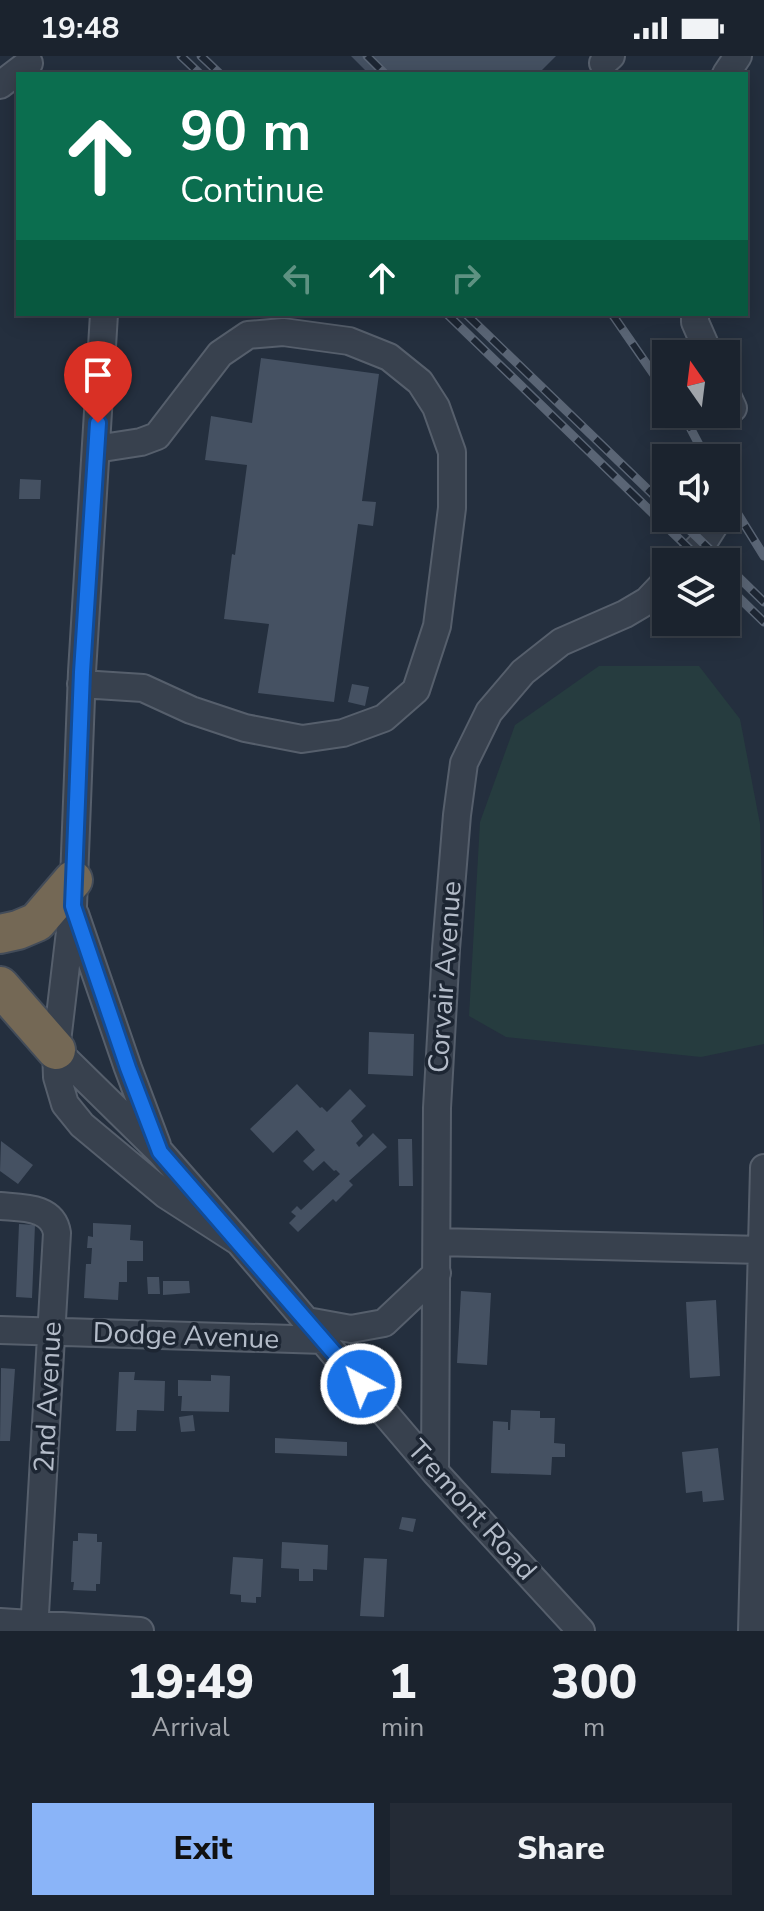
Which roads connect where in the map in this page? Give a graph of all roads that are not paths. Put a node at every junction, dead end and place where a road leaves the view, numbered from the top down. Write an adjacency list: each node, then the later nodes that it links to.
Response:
1 (104, 316): 4 (street)
2 (695, 316): 3 (street)
3 (703, 340)
4 (96, 449): 8 (street); 8 (street)
5 (710, 532): 6 (street)
6 (698, 548)
7 (652, 596): 17 (street, Corvair Avenue)
8 (81, 684): 9 (street)
9 (73, 893): 10 (highway); 12 (street); 13 (street)
10 (0, 934)
11 (0, 986): 12 (highway)
12 (56, 1050): 13 (street, Tremont Road); 16 (street, Tremont Road)
13 (160, 1152): 16 (street, Tremont Road)
14 (764, 1168): 18 (street)
15 (0, 1206): 22 (street, 2nd Avenue)
16 (239, 1242): 21 (street, Tremont Road)
17 (437, 1242): 18 (street); 19 (street, Corvair Avenue)
18 (762, 1250): 28 (street)
19 (437, 1273): 21 (street, Dodge Avenue); 23 (street, Corvair Avenue)
20 (0, 1330): 22 (street, Dodge Avenue)
21 (316, 1331): 22 (street, Dodge Avenue); 23 (street, Tremont Road)
22 (52, 1332): 25 (street, 2nd Avenue)
23 (435, 1472): 27 (street, Tremont Road)
24 (0, 1622): 25 (street)
25 (35, 1628): 26 (street)
26 (140, 1631)
27 (581, 1631)
28 (752, 1631)

